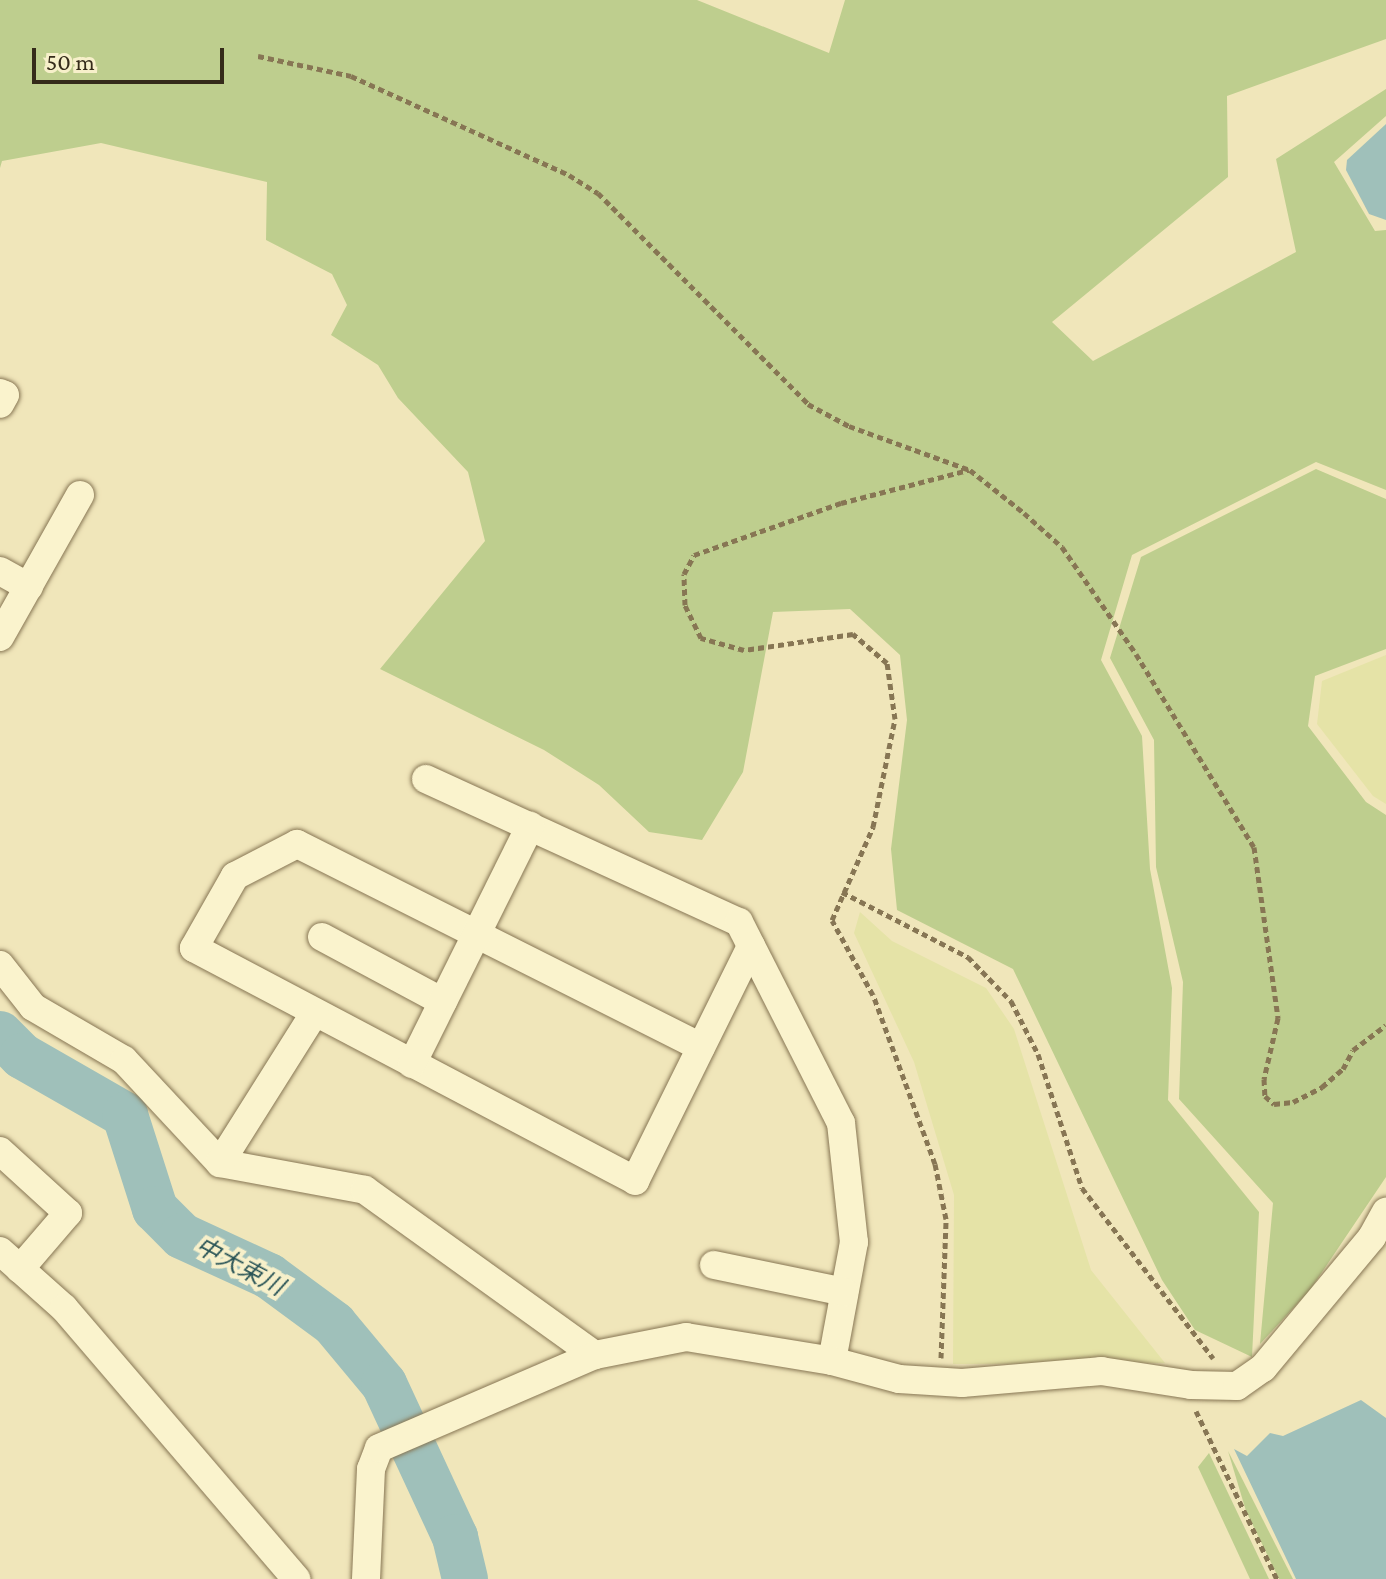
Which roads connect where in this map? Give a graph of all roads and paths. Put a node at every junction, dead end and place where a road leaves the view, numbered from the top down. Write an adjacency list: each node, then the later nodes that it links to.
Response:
1 (258, 56): 4 (path)
2 (0, 393): 3 (street)
3 (0, 404)
4 (970, 470): 11 (path); 18 (path)
5 (80, 495): 7 (street)
6 (0, 571): 7 (street)
7 (29, 587): 8 (street)
8 (0, 637)
9 (426, 779): 10 (street)
10 (530, 826): 12 (street); 14 (street)
11 (842, 892): 29 (path); 31 (path)
12 (478, 933): 16 (street); 17 (street); 19 (street)
13 (322, 937): 16 (street)
14 (751, 946): 19 (street); 26 (street)
15 (0, 965): 22 (street)
16 (443, 1002): 20 (street)
17 (315, 1012): 20 (street); 22 (street)
18 (1386, 1025)
19 (701, 1047): 20 (street)
20 (412, 1064)
21 (0, 1151): 24 (street)
22 (220, 1163): 27 (street)
23 (1386, 1212): 31 (street)
24 (10, 1260): 32 (street)
25 (714, 1265): 26 (street)
26 (844, 1292): 28 (street)
27 (595, 1355): 28 (street); 33 (street)
28 (832, 1361): 29 (street)
29 (942, 1382): 30 (street)
30 (1179, 1382): 31 (street); 34 (path)
31 (1237, 1386)
32 (296, 1579)
33 (366, 1579)
34 (1277, 1579)

